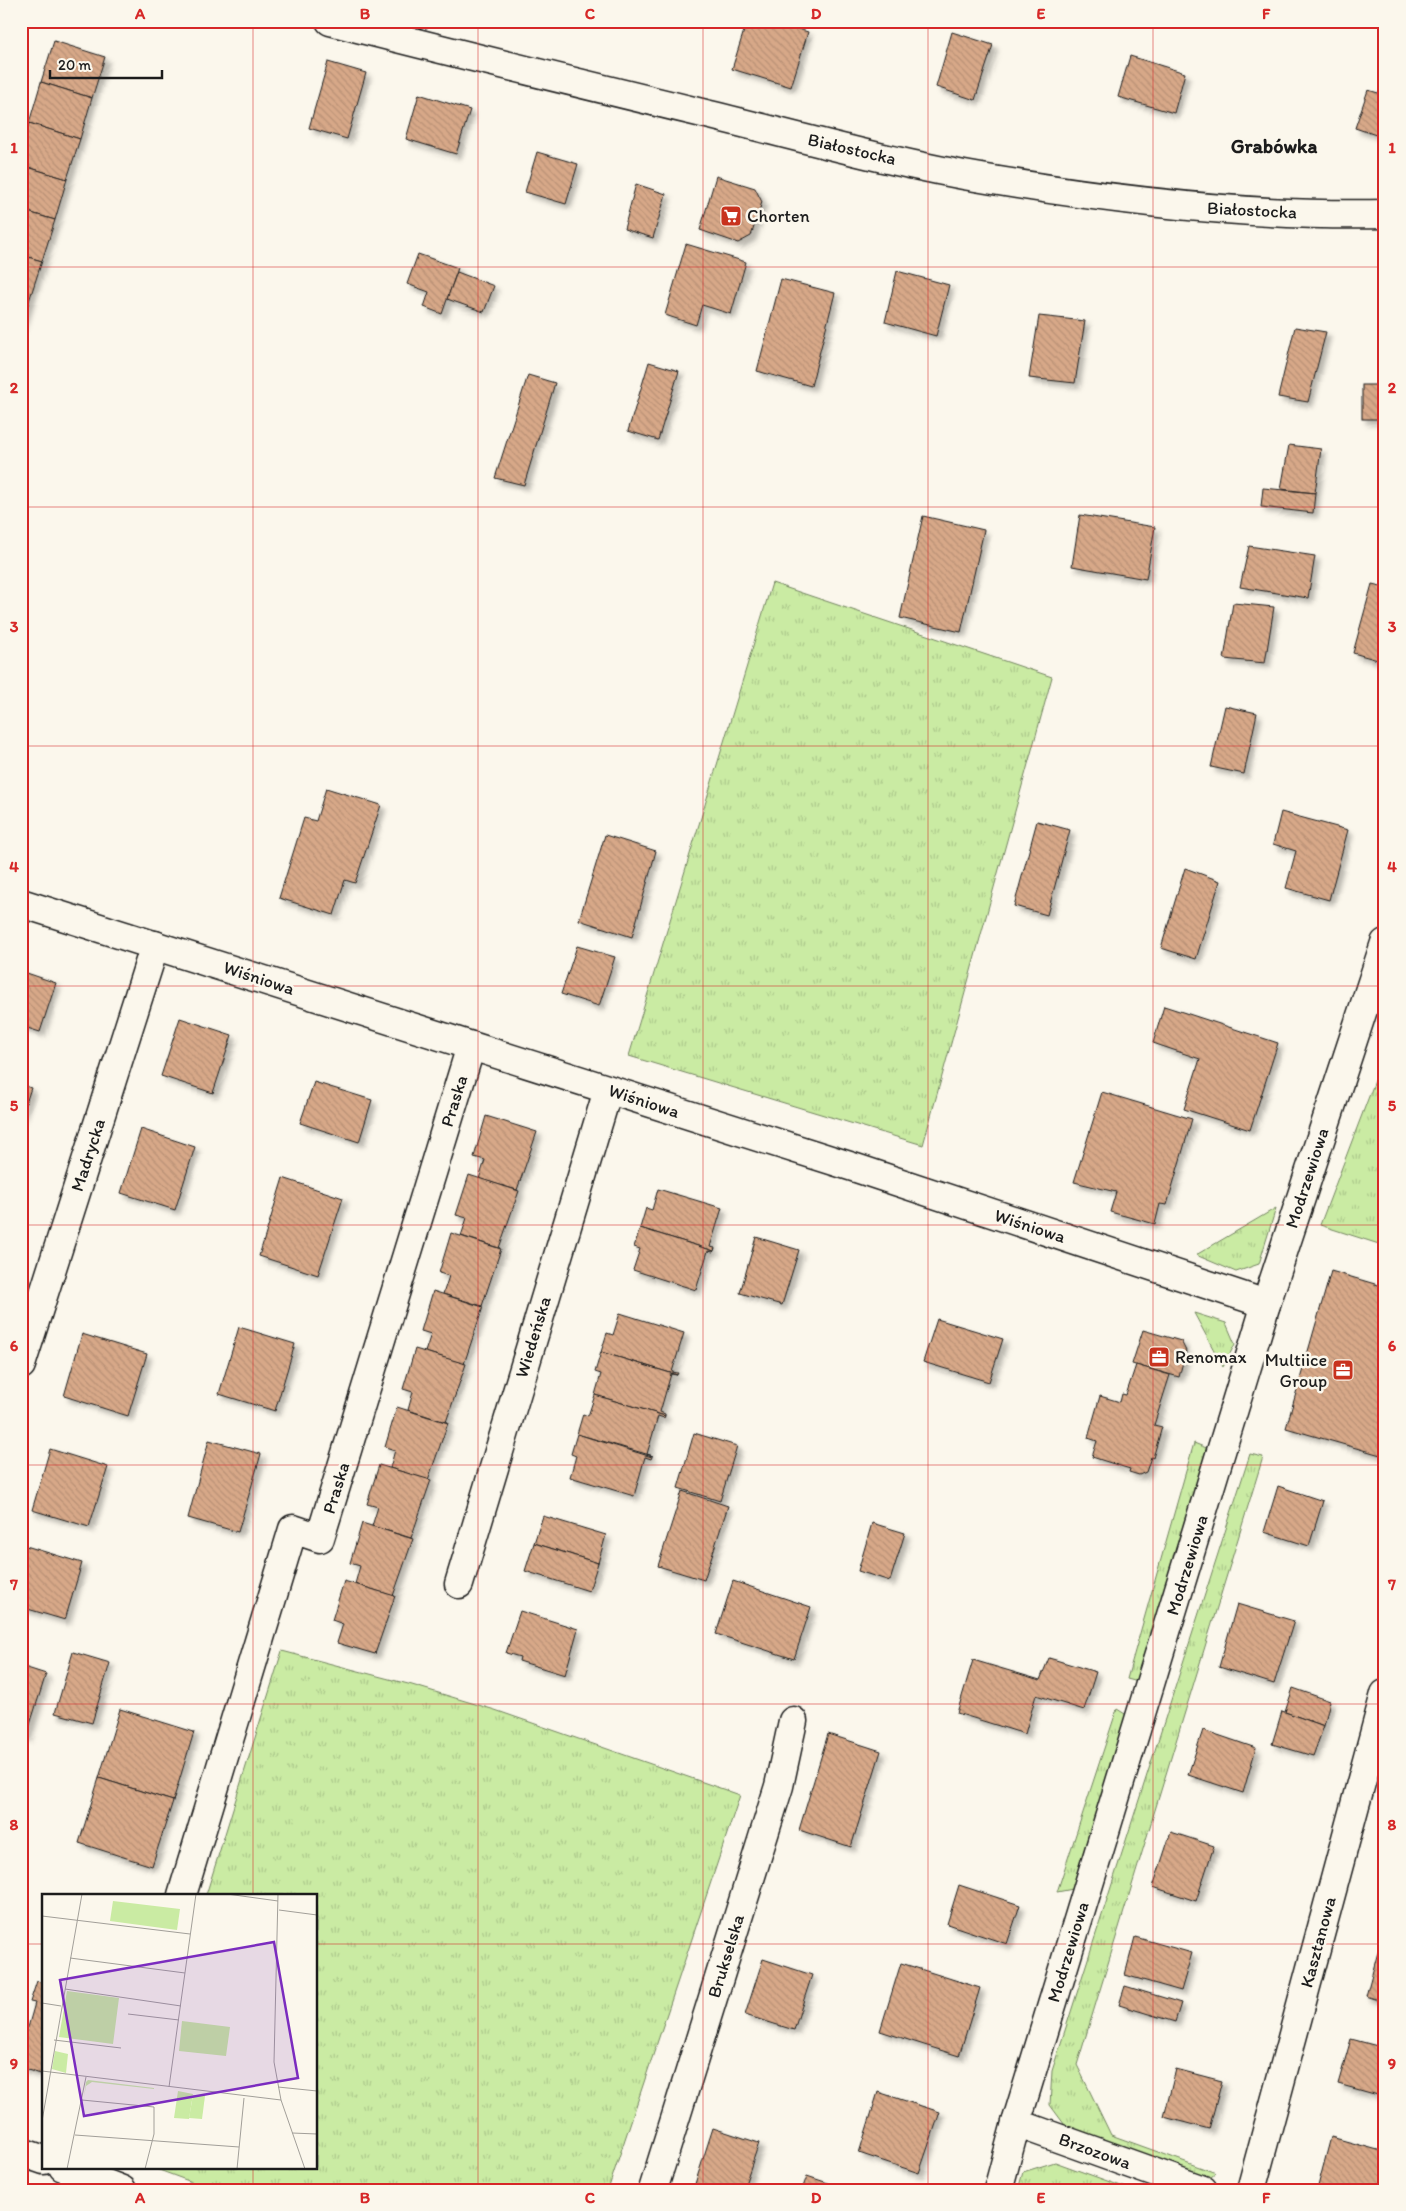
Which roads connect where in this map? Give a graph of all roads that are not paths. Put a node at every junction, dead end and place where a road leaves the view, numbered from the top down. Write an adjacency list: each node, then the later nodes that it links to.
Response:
1 (330, 21): 2 (street, Białostocka)
2 (1385, 214)
3 (21, 903): 5 (street, Wiśniowa)
4 (1385, 943): 8 (street, Modrzewiowa)
5 (155, 945): 6 (street, Wiśniowa); 9 (street, Madrycka)
6 (470, 1046): 7 (street, Wiśniowa); 13 (street, Praska)
7 (608, 1090): 8 (street, Wiśniowa); 10 (street, Wiedeńska)
8 (1266, 1304): 14 (street, Modrzewiowa)
9 (21, 1365)
10 (458, 1584)
11 (1385, 1694): 23 (street, Kasztanowa)
12 (793, 1721): 20 (street, Brukselska)
13 (182, 1894)
14 (1016, 2123): 21 (street, Modrzewiowa); 22 (street, Brzozowa)
15 (21, 2152): 16 (street)
16 (42, 2159)
17 (69, 2168): 18 (street)
18 (98, 2173): 19 (street)
19 (122, 2190)
20 (653, 2190)
21 (998, 2190)
22 (1203, 2190)
23 (1251, 2190)

